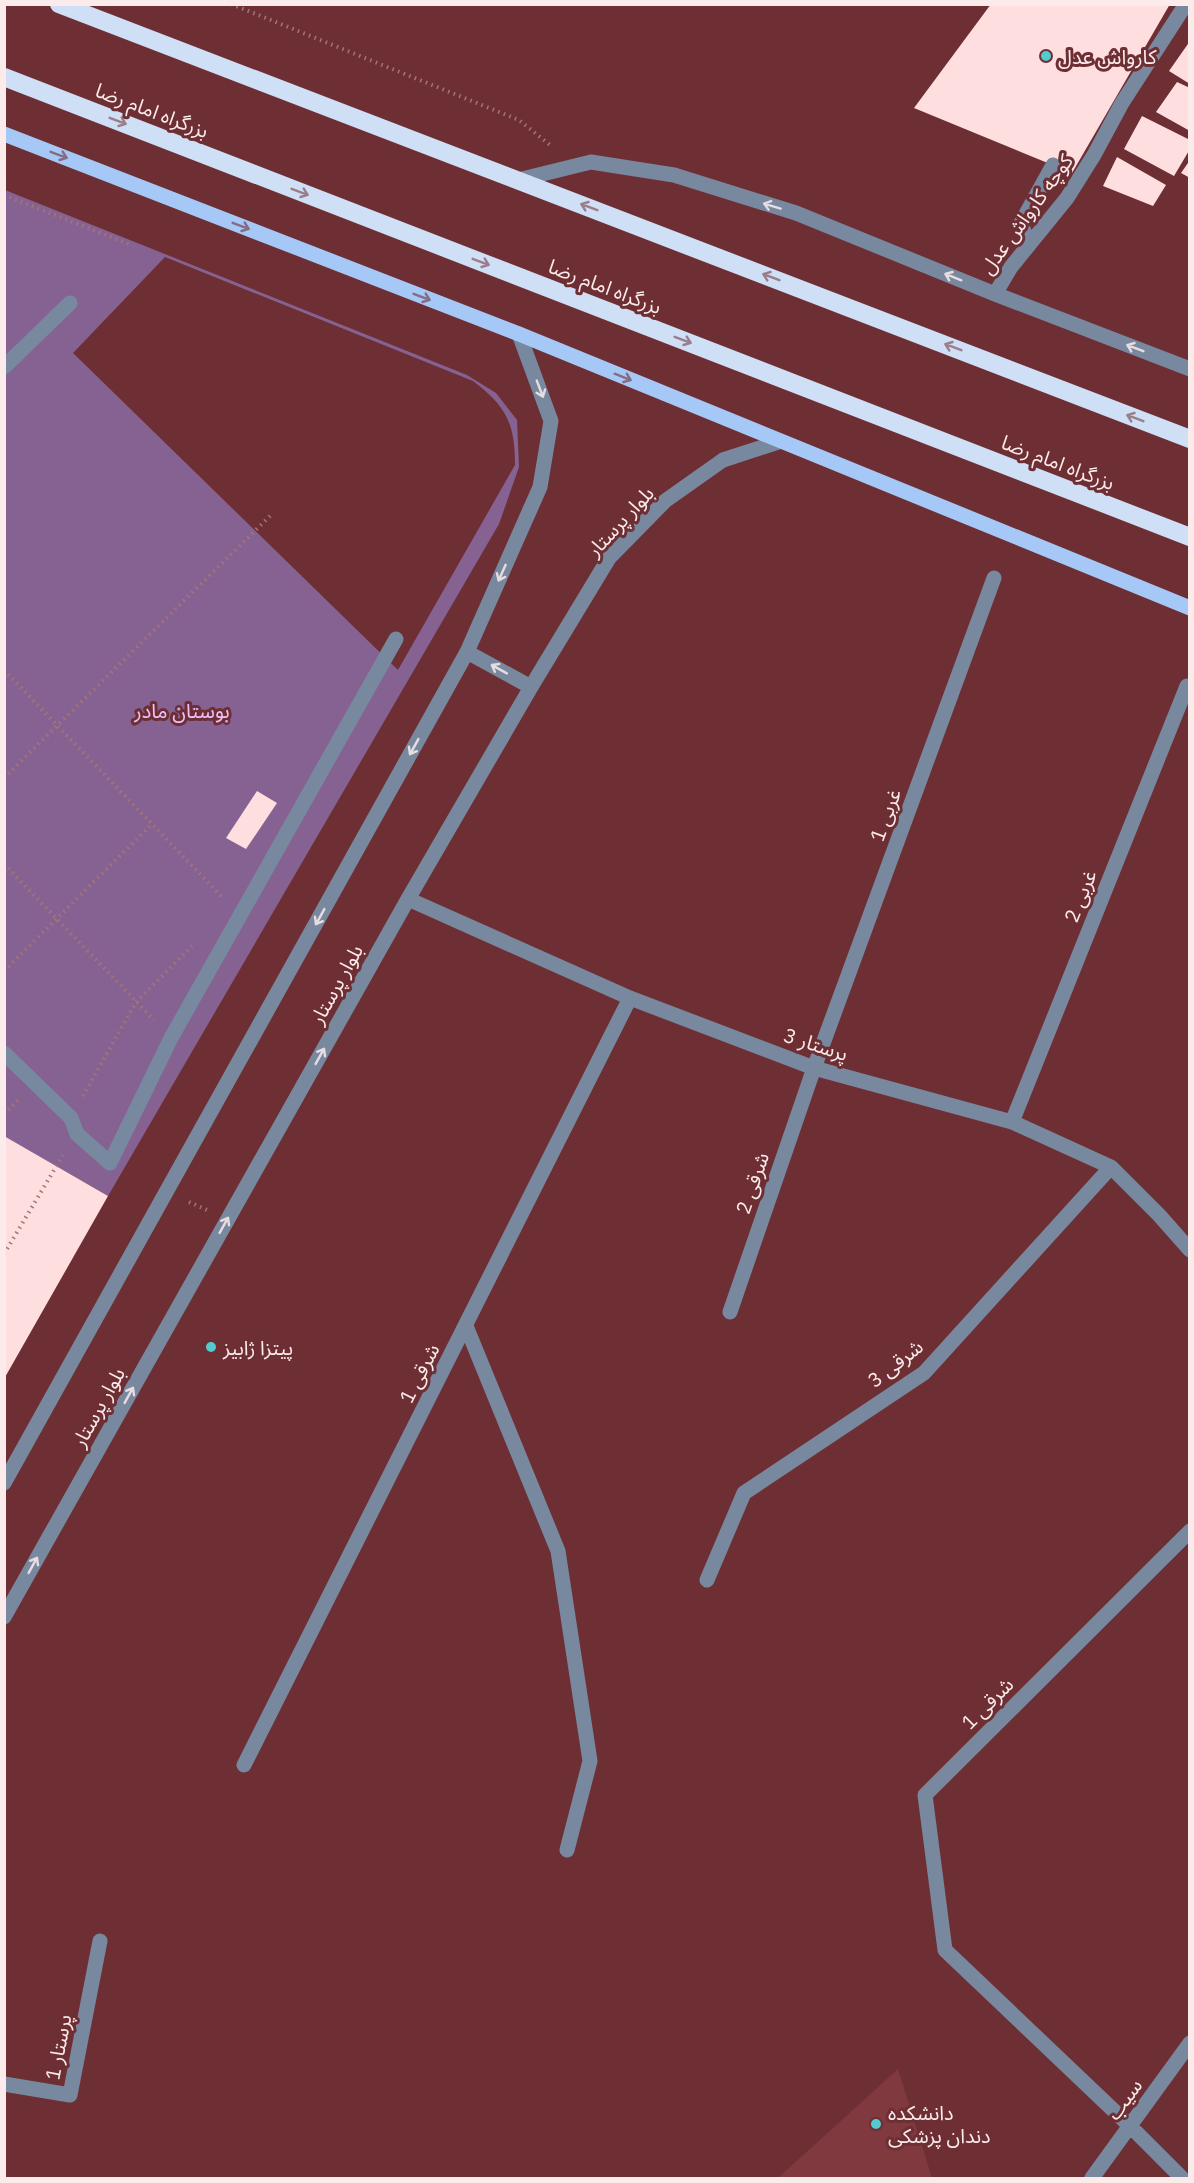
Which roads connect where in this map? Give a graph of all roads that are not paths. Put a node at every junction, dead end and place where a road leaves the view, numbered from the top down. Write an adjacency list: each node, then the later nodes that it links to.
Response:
1 (59, 4): 6 (highway)
2 (1186, 4): 7 (street, کوچه کارواش عدل)
3 (4, 77): 15 (highway, بزرگراه امام رضا, one-way to 15)
4 (4, 134): 10 (main road, one-way to 10)
5 (1053, 165): 7 (street)
6 (518, 180): 8 (street, one-way to 6); 13 (highway, one-way to 6)
7 (1029, 245): 8 (street, کوچه کارواش عدل)
8 (995, 294): 12 (street, one-way to 8)
9 (70, 303): 11 (street)
10 (519, 334): 14 (main road, one-way to 14); 19 (street, one-way to 19)
11 (4, 367)
12 (1190, 369)
13 (1190, 439)
14 (778, 441): 17 (main road); 21 (street, بلوار پرستار)
15 (1190, 537)
16 (994, 578): 25 (street, غربی 1)
17 (1190, 608)
18 (396, 639): 24 (street)
19 (467, 652): 21 (street, one-way to 19); 31 (street, one-way to 31)
20 (1187, 686): 26 (street, غربی 2)
21 (531, 687): 22 (street, بلوار پرستار)
22 (408, 900): 23 (street, پرستار 3); 34 (street, بلوار پرستار, one-way to 22)
23 (630, 998): 25 (street, پرستار 3); 30 (street, شرقی 1)
24 (4, 1053)
25 (814, 1068): 26 (street, پرستار 3); 29 (street, شرقی 2)
26 (1012, 1122): 27 (street, پرستار 3)
27 (1110, 1167): 28 (street, پرستار 3); 33 (street, شرقی 3)
28 (1190, 1250)
29 (730, 1312)
30 (466, 1326): 35 (street, شرقی 1); 36 (street)
31 (4, 1483)
32 (1190, 1531): 40 (street, شرقی 1)
33 (706, 1580)
34 (4, 1617)
35 (244, 1765)
36 (567, 1850)
37 (100, 1941): 39 (street, پرستار 1)
38 (1190, 2043): 40 (street, سیب)
39 (4, 2084)
40 (1130, 2126): 41 (street, سیب); 42 (street)
41 (1092, 2178)
42 (1182, 2178)

